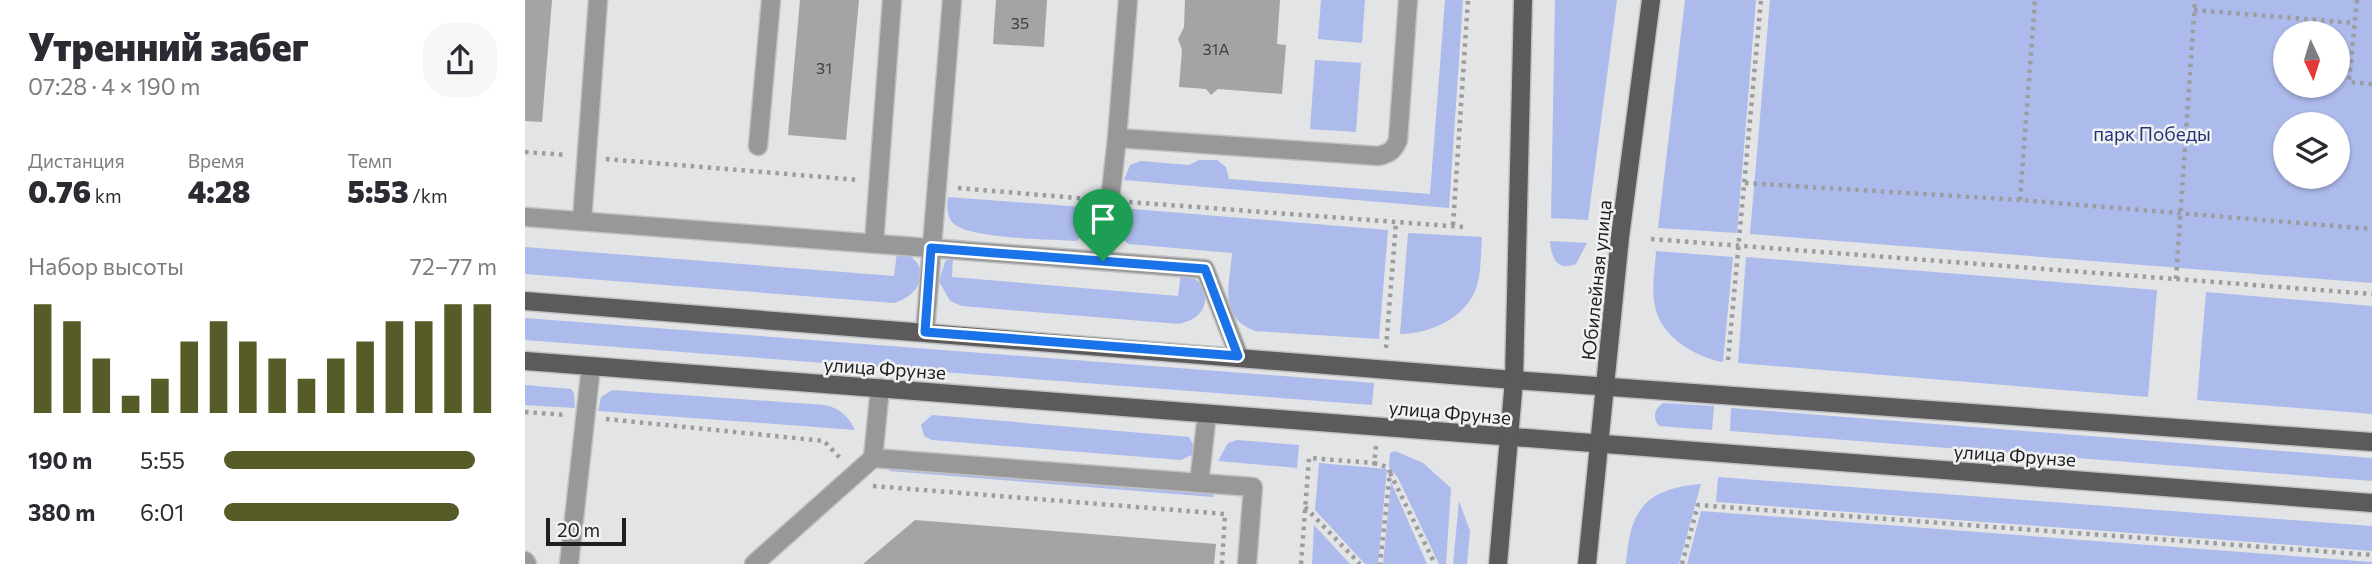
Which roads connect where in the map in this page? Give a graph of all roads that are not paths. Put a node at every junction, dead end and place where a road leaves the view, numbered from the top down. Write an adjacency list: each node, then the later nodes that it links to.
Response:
1 (598, 0): 12 (lane)
2 (771, 0): 10 (lane)
3 (891, 0): 13 (lane)
4 (952, 0): 14 (lane)
5 (1128, 0): 9 (lane)
6 (1408, 0): 9 (lane)
7 (1523, 0): 21 (main road)
8 (1651, 0): 22 (main road, Юбилейная улица)
9 (1117, 138): 15 (lane)
10 (758, 146)
11 (525, 217): 12 (lane)
12 (583, 221): 13 (lane)
13 (874, 243): 14 (lane)
14 (931, 248): 15 (lane); 17 (lane)
15 (1103, 261): 18 (lane)
16 (525, 301): 17 (main road, улица Фрунзе)
17 (925, 332): 18 (main road, улица Фрунзе)
18 (1238, 356): 21 (main road, улица Фрунзе)
19 (525, 361): 20 (main road, улица Фрунзе)
20 (591, 366): 23 (main road, улица Фрунзе); 31 (lane)
21 (1514, 380): 22 (main road, улица Фрунзе); 25 (main road)
22 (1606, 385): 26 (main road, улица Фрунзе); 27 (main road, Юбилейная улица)
23 (880, 388): 24 (main road, улица Фрунзе); 28 (lane)
24 (1207, 414): 25 (main road, улица Фрунзе); 29 (lane)
25 (1509, 438): 27 (main road, улица Фрунзе); 34 (main road)
26 (2372, 442)
27 (1599, 445): 30 (main road, улица Фрунзе); 35 (main road, Юбилейная улица)
28 (873, 458): 29 (lane); 32 (lane)
29 (1199, 483): 33 (lane)
30 (2372, 503)
31 (569, 564)
32 (754, 564)
33 (1247, 564)
34 (1498, 564)
35 (1587, 564)

